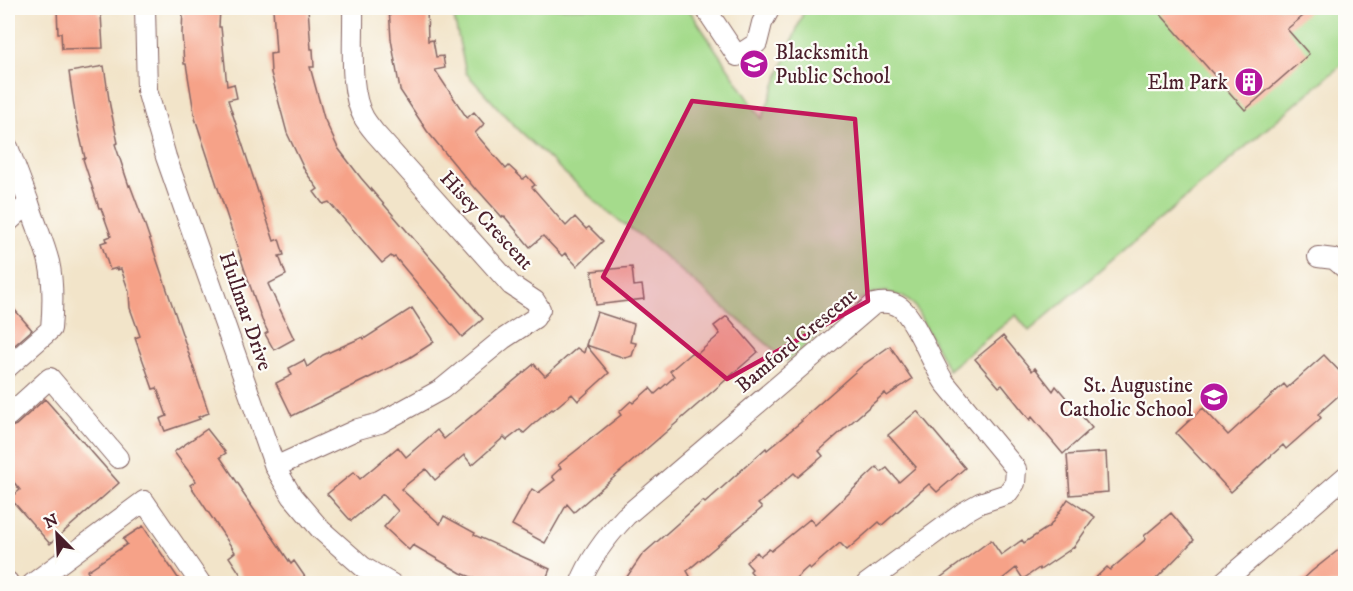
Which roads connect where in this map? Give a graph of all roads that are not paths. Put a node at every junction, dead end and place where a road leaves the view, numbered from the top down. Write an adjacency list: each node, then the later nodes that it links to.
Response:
1 (145, 8): 13 (street, Hullmar Drive)
2 (353, 8): 13 (street, Hisey Crescent)
3 (705, 8): 4 (street)
4 (770, 8)
5 (8, 147): 6 (street)
6 (29, 203): 7 (street); 10 (street)
7 (8, 222)
8 (1318, 257): 9 (street)
9 (1346, 269)
10 (8, 367)
11 (8, 416): 12 (street)
12 (118, 458)
13 (275, 467): 17 (street, Hullmar Drive)
14 (1346, 476): 20 (street)
15 (32, 584): 16 (street)
16 (201, 584)
17 (392, 584)
18 (580, 584): 19 (street, Bamford Crescent)
19 (866, 584)
20 (1221, 584)

